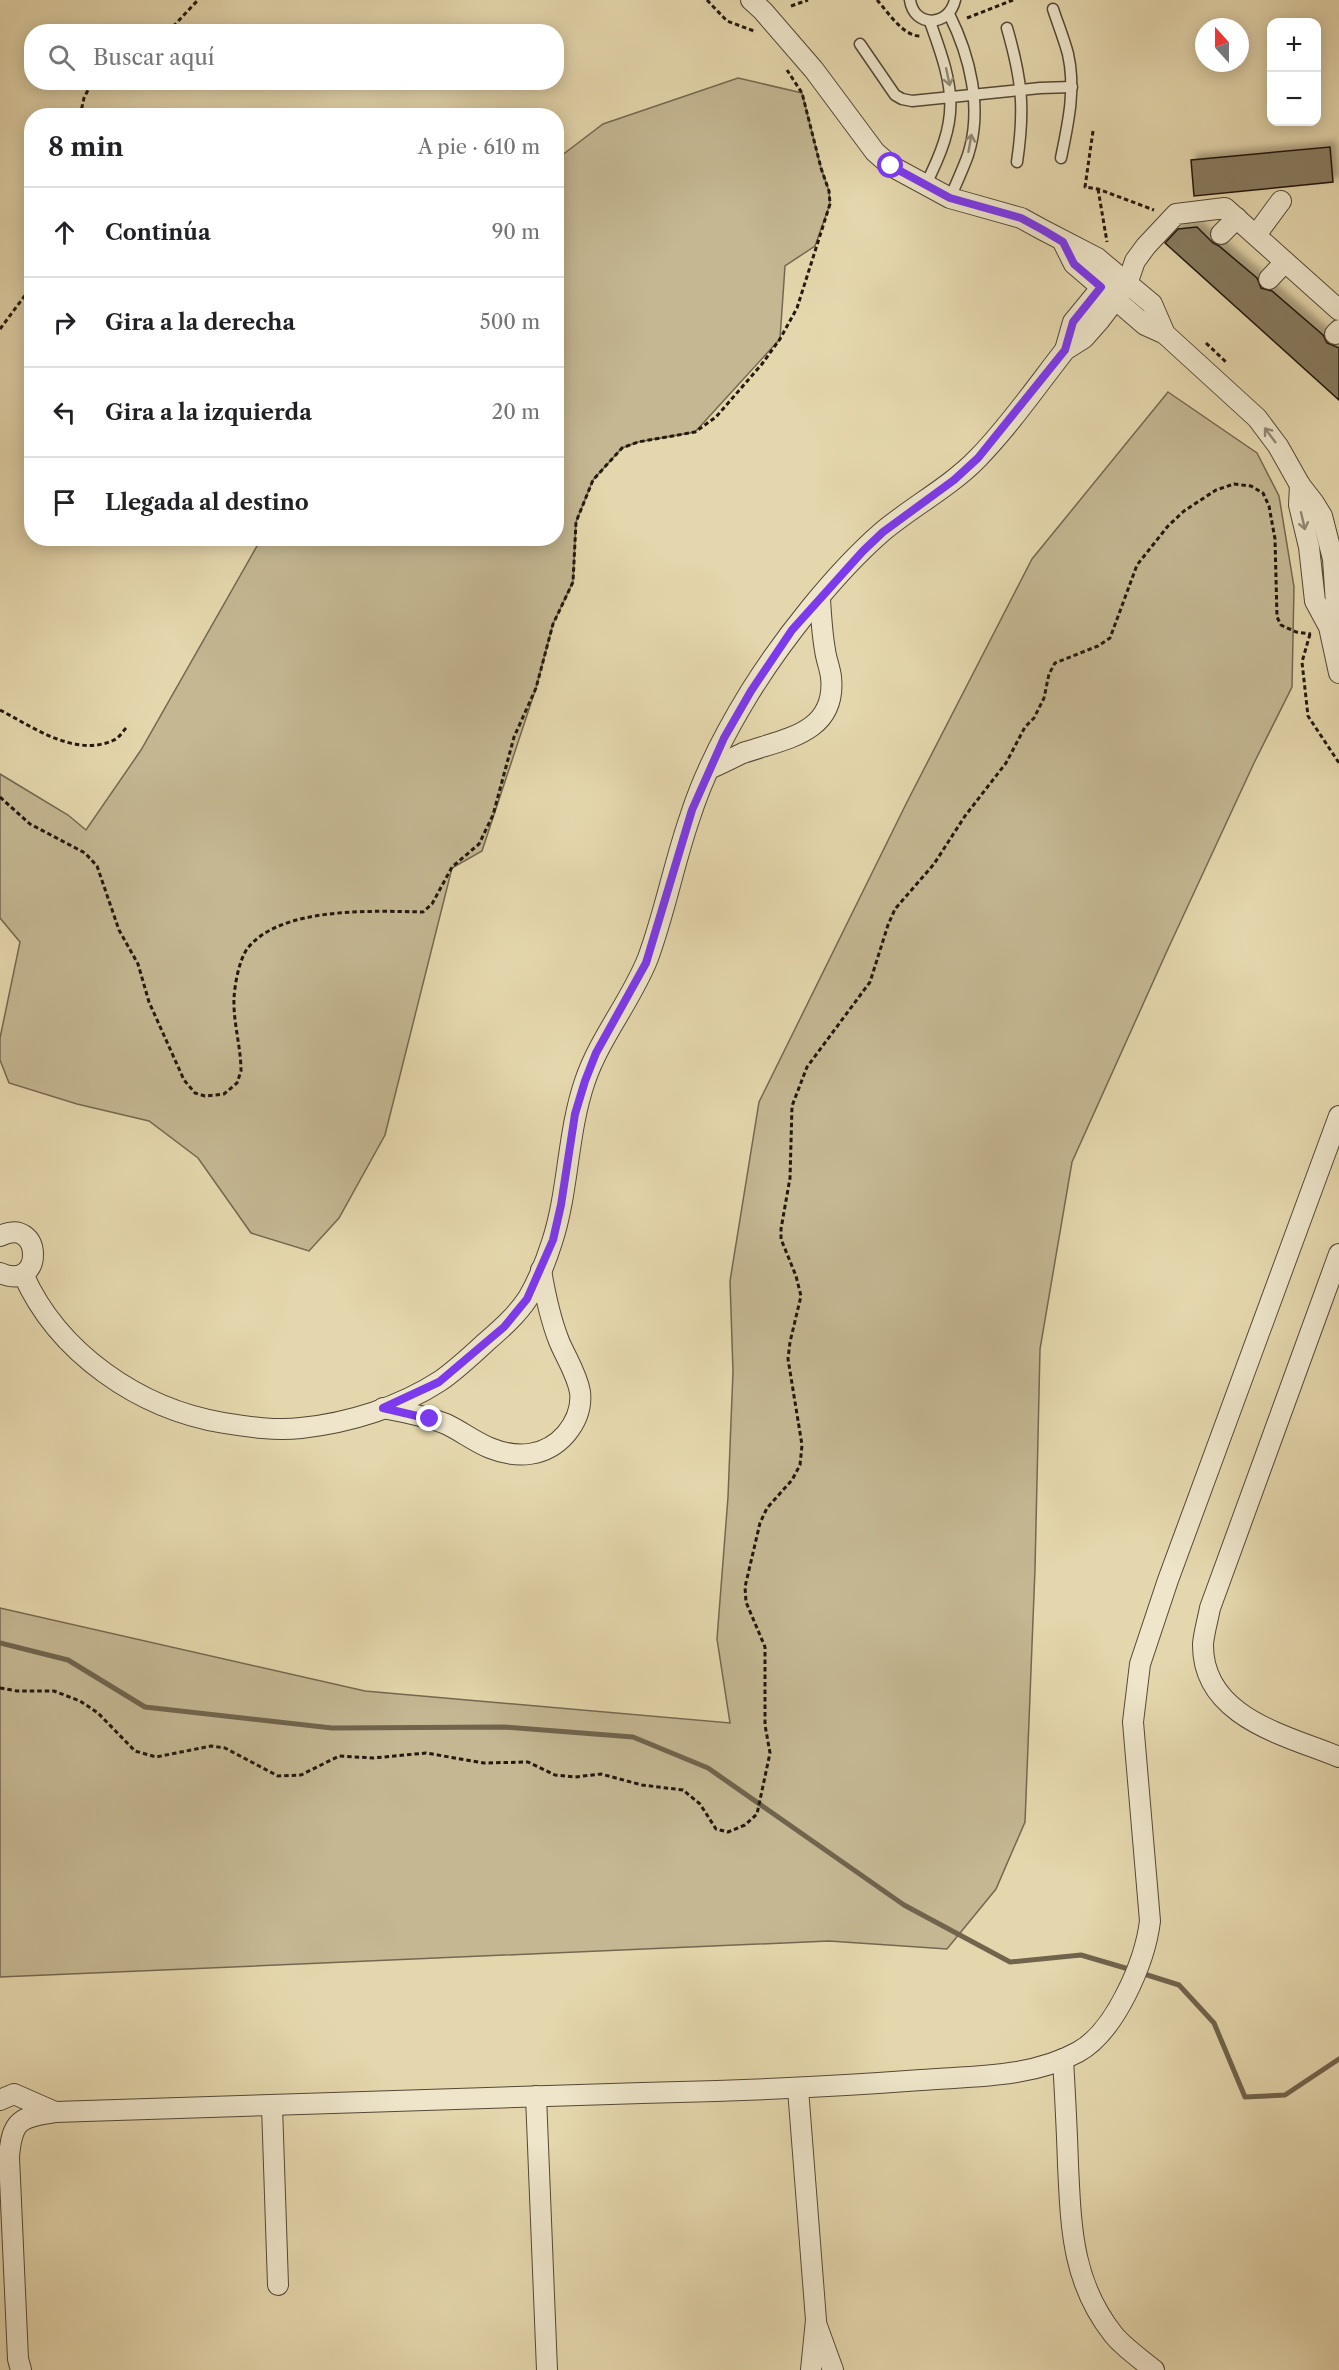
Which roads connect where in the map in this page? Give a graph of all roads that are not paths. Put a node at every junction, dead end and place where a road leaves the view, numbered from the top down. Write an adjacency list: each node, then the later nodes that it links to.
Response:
1 (751, 0): 15 (street)
2 (910, 0): 6 (lane)
3 (955, 0): 5 (lane)
4 (1053, 9): 9 (lane)
5 (949, 14): 6 (lane); 11 (lane)
6 (930, 22): 12 (lane, one-way to 12)
7 (1006, 28): 10 (lane)
8 (860, 44): 12 (lane)
9 (1072, 87): 10 (lane); 13 (lane)
10 (1022, 91): 11 (lane); 14 (lane)
11 (975, 96): 12 (lane); 16 (lane, one-way to 11)
12 (952, 99): 15 (lane)
13 (1061, 158)
14 (1017, 162)
15 (925, 186): 16 (street)
16 (950, 198): 23 (street)
17 (1281, 201): 20 (street)
18 (1238, 218): 19 (street); 20 (street); 23 (street)
19 (1221, 234)
20 (1256, 235): 21 (street)
21 (1285, 262): 22 (street); 24 (street)
22 (1269, 279)
23 (1114, 285): 25 (street, one-way to 23); 28 (street)
24 (1335, 299)
25 (1300, 486): 26 (street); 27 (street, one-way to 27)
26 (1335, 549): 27 (street); 29 (street)
27 (1310, 552): 29 (street)
28 (820, 599): 31 (street); 31 (street)
29 (1330, 630): 30 (street)
30 (1339, 673)
31 (709, 769): 35 (street)
32 (1339, 1116): 40 (street)
33 (0, 1236): 37 (street)
34 (1339, 1254): 39 (street)
35 (541, 1270): 38 (street); 38 (street)
36 (0, 1274): 37 (street)
37 (23, 1274): 38 (street)
38 (383, 1408)
39 (1334, 1749)
40 (1064, 2060): 41 (street); 53 (street)
41 (798, 2089): 42 (street); 48 (street)
42 (536, 2096): 44 (street); 50 (street)
43 (0, 2100): 45 (street)
44 (272, 2106): 45 (street); 47 (street)
45 (55, 2112): 46 (street)
46 (4, 2150): 49 (street)
47 (278, 2285)
48 (816, 2320): 51 (street); 52 (street)
49 (21, 2370)
50 (547, 2370)
51 (811, 2370)
52 (833, 2370)
53 (1154, 2370)

